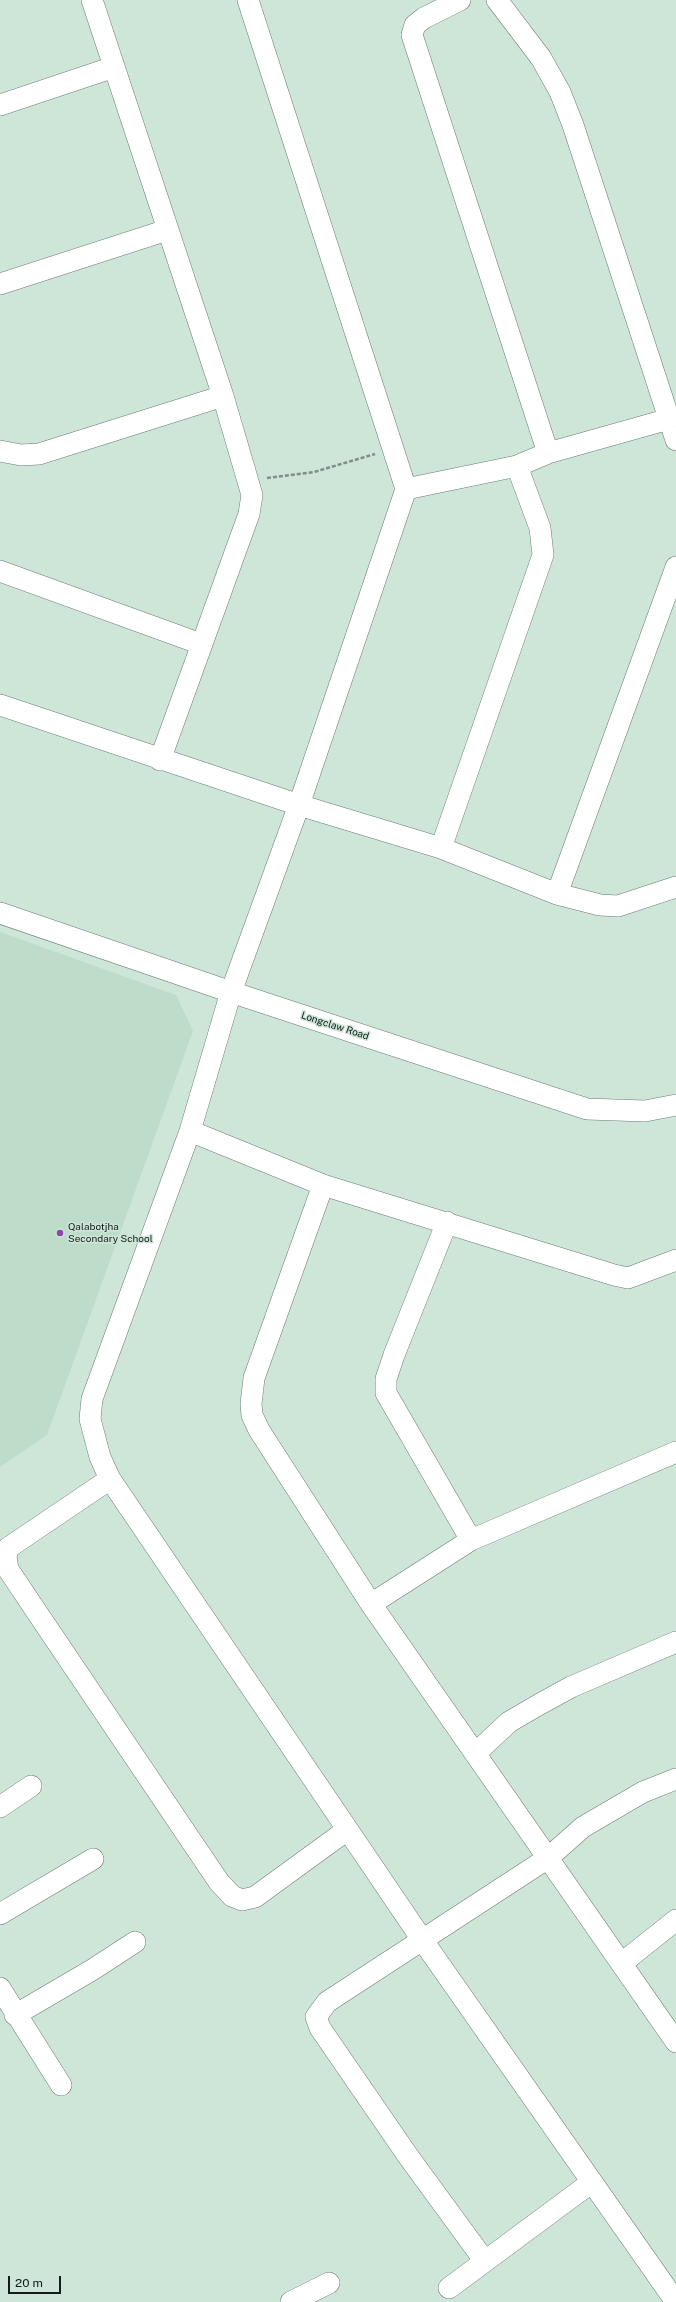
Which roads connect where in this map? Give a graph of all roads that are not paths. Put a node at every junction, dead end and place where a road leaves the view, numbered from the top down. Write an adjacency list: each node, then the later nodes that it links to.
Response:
1 (92, 0): 5 (street)
2 (248, 0): 15 (street)
3 (460, 0): 13 (street)
4 (497, 0): 10 (street)
5 (114, 67): 6 (street); 7 (street)
6 (0, 105)
7 (167, 230): 8 (street); 9 (street)
8 (0, 284)
9 (223, 396): 12 (street); 18 (street)
10 (668, 419): 11 (street); 13 (street)
11 (676, 440)
12 (0, 451)
13 (548, 454): 14 (street)
14 (517, 466): 15 (street); 22 (street)
15 (406, 489): 21 (street)
16 (676, 567): 24 (street)
17 (0, 571): 18 (street)
18 (201, 644): 20 (street)
19 (0, 705): 20 (street)
20 (160, 760): 21 (street)
21 (299, 806): 22 (street); 26 (street)
22 (441, 848): 24 (street)
23 (676, 887): 24 (street)
24 (557, 894)
25 (0, 913): 26 (street, Longclaw Road)
26 (231, 992): 27 (street, Longclaw Road); 28 (street)
27 (676, 1105)
28 (190, 1131): 29 (street); 33 (street)
29 (322, 1184): 30 (street); 35 (street)
30 (447, 1222): 31 (street); 34 (street)
31 (676, 1260)
32 (676, 1452): 34 (street)
33 (110, 1479): 41 (street); 41 (street)
34 (471, 1540): 35 (street)
35 (371, 1604): 37 (street)
36 (676, 1642): 37 (street)
37 (476, 1753): 42 (street)
38 (676, 1778): 42 (street)
39 (31, 1786): 40 (street)
40 (0, 1807)
41 (347, 1830): 46 (street)
42 (548, 1858): 46 (street); 48 (street)
43 (93, 1859): 44 (street)
44 (0, 1914)
45 (676, 1920): 48 (street)
46 (421, 1938): 53 (street); 54 (street)
47 (135, 1942): 50 (street)
48 (622, 1963): 51 (street)
49 (0, 1988): 50 (street)
50 (9, 2013): 52 (street)
51 (676, 2042)
52 (61, 2085)
53 (592, 2182): 54 (street); 58 (street)
54 (484, 2260): 56 (street)
55 (329, 2283): 57 (street)
56 (448, 2288)
57 (291, 2302)
58 (676, 2302)

